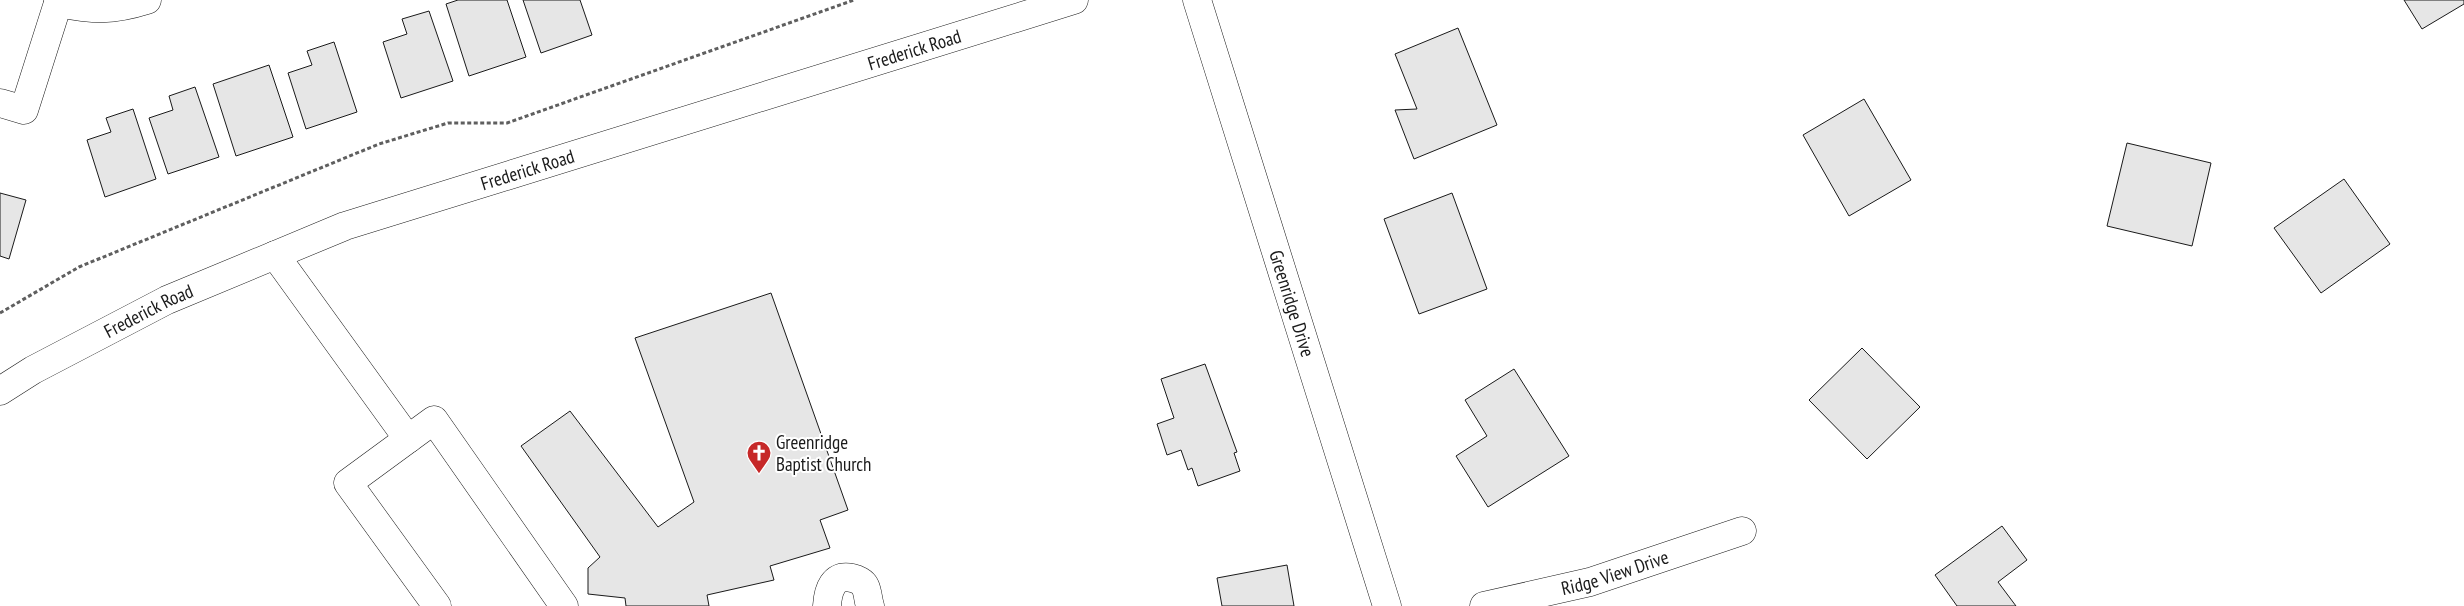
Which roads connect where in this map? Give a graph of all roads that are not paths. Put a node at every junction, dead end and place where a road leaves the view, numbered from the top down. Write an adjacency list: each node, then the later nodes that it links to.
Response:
1 (147, 0): 4 (main road)
2 (1074, 0): 6 (main road, Frederick Road)
3 (1197, 0): 16 (main road, Greenridge Drive)
4 (59, 2): 5 (main road)
5 (0, 103)
6 (275, 255): 7 (main road, Frederick Road); 10 (main road)
7 (33, 370): 8 (main road); 9 (main road, Frederick Road)
8 (0, 385)
9 (0, 390)
10 (408, 439): 12 (main road); 13 (main road)
11 (1742, 531): 17 (main road, Ridge View Drive)
12 (437, 606)
13 (564, 606)
14 (827, 606): 15 (main road)
15 (870, 606)
16 (1387, 606)
17 (1484, 606)

